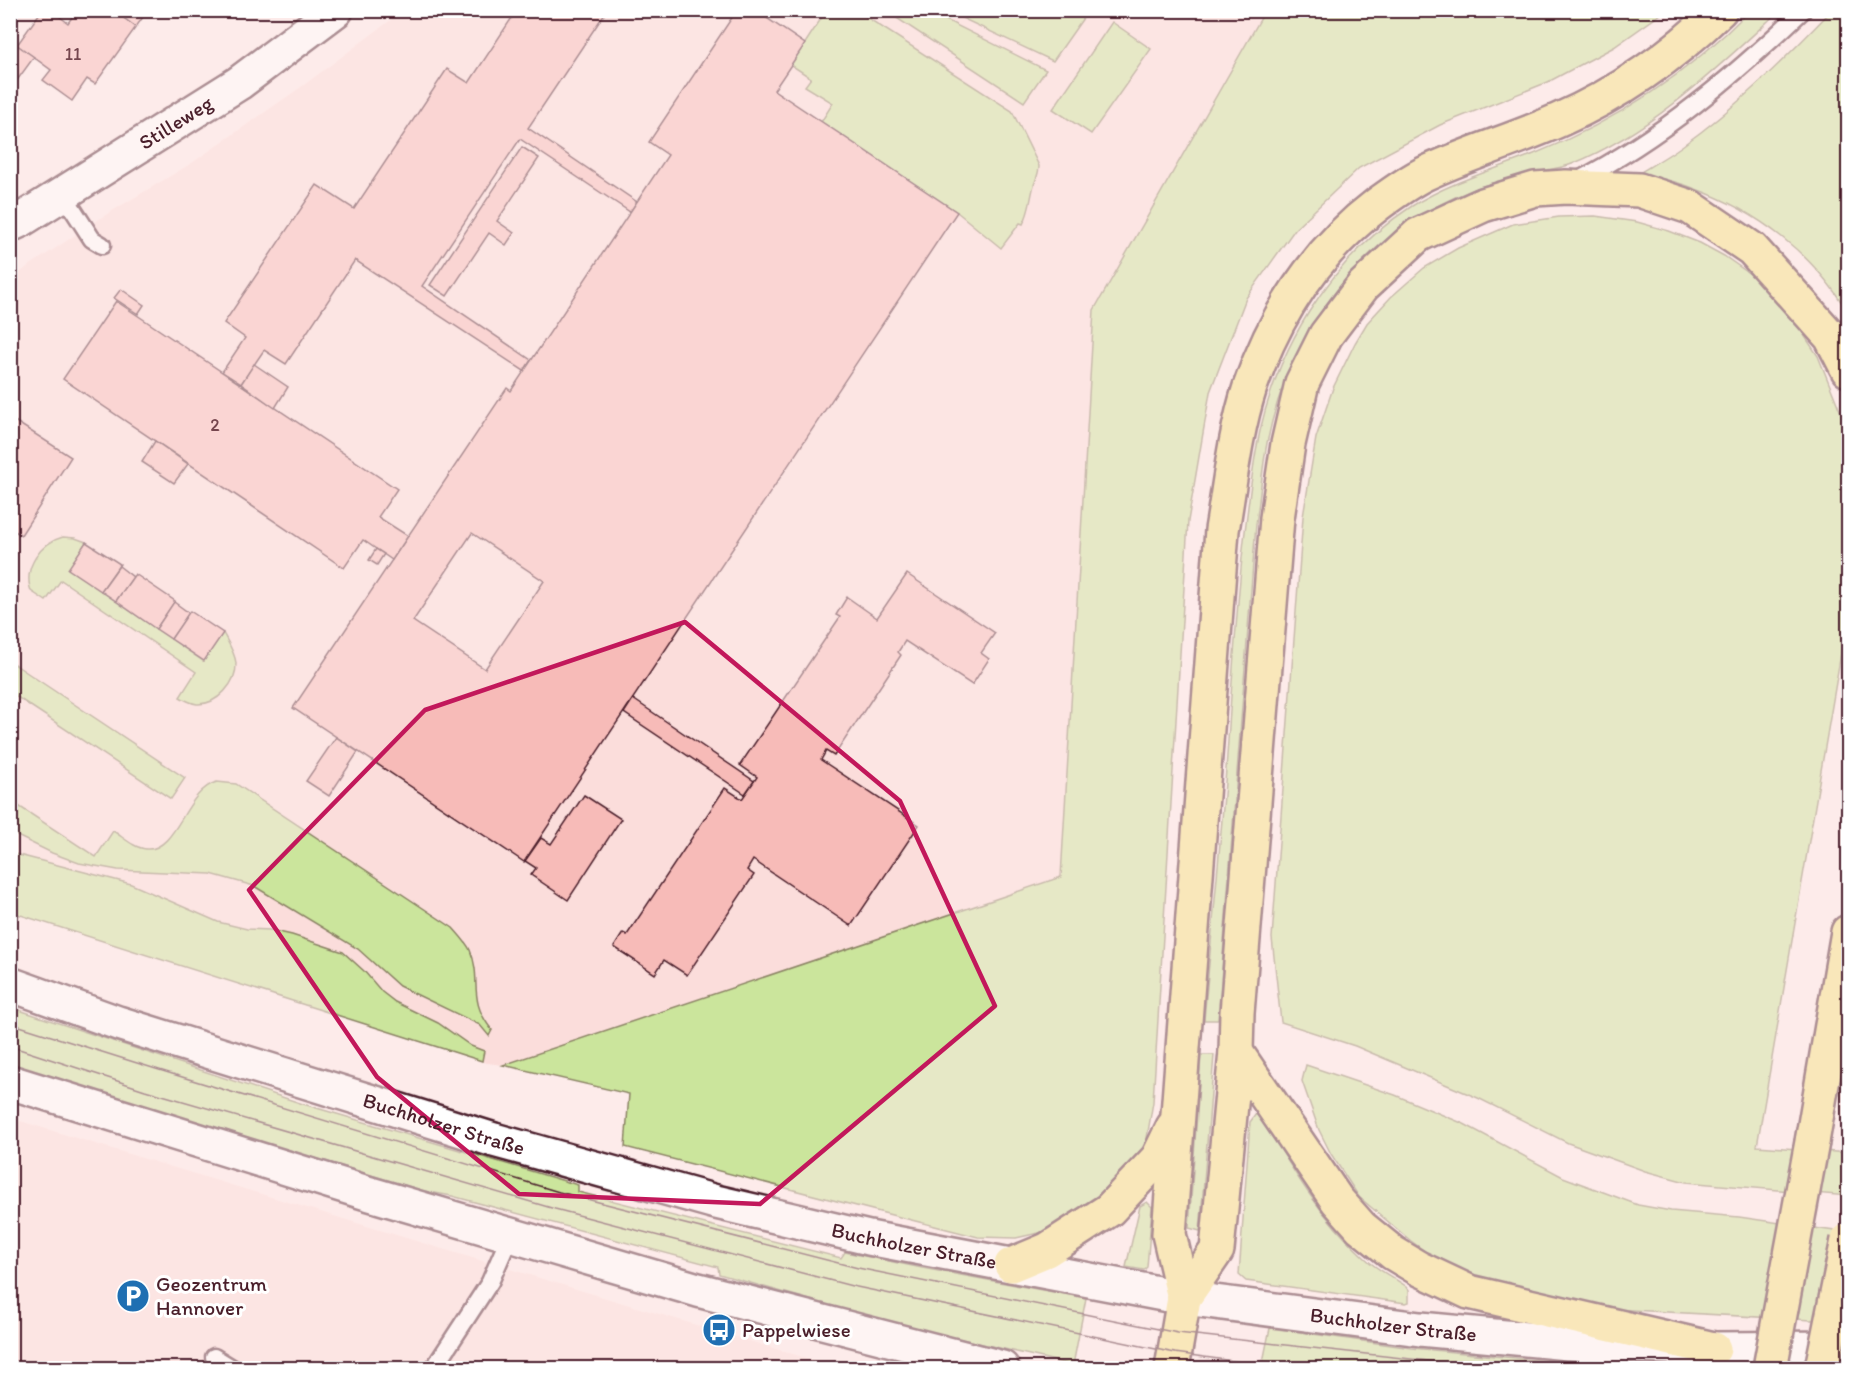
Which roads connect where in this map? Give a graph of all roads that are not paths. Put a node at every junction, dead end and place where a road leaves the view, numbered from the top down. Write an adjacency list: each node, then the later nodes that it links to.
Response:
1 (336, 10): 5 (main road, Stilleweg)
2 (1720, 10): 13 (highway)
3 (1803, 10): 4 (lane)
4 (1566, 187): 8 (highway); 11 (highway)
5 (63, 194): 6 (main road, Stilleweg); 7 (lane)
6 (10, 225)
7 (102, 245)
8 (1848, 370)
9 (1848, 933): 25 (highway, bridge)
10 (10, 984): 16 (main road, Buchholzer Straße)
11 (1236, 1052): 17 (highway); 19 (highway)
12 (10, 1082): 14 (main road)
13 (1178, 1117): 16 (highway); 17 (highway)
14 (510, 1236): 22 (lane); 23 (main road)
15 (1848, 1240): 26 (highway, bridge)
16 (1011, 1265): 17 (main road, Buchholzer Straße)
17 (1184, 1298): 19 (main road, Buchholzer Straße); 24 (highway)
18 (1848, 1348): 19 (main road, Buchholzer Straße)
19 (1714, 1349)
20 (214, 1357): 21 (lane)
21 (232, 1368)
22 (434, 1368)
23 (1002, 1368)
24 (1172, 1368)
25 (1770, 1368)
26 (1822, 1368)

